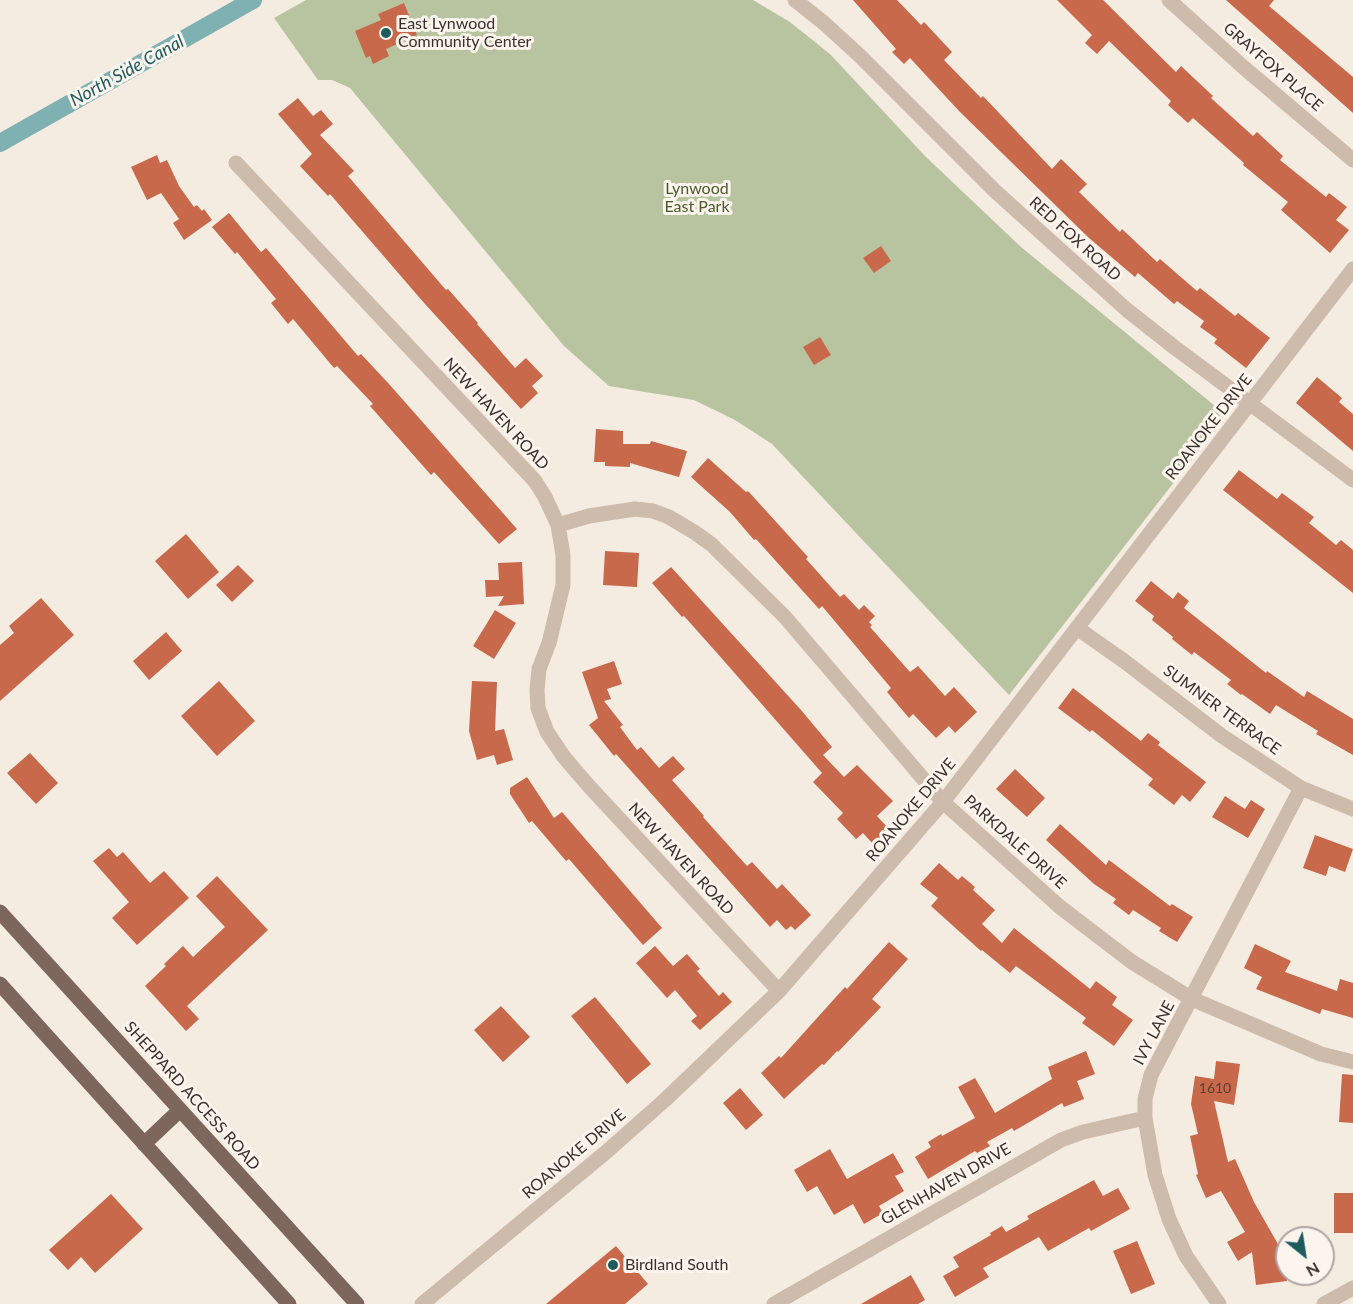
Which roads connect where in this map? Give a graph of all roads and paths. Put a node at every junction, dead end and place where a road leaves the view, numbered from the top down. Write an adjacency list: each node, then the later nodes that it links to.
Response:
1 (795, 0): 6 (street, RED FOX ROAD)
2 (1169, 0): 3 (street, GRAYFOX PLACE)
3 (1353, 160)
4 (236, 163): 8 (street, NEW HAVEN ROAD)
5 (1353, 270): 6 (street, ROANOKE DRIVE)
6 (1251, 402): 7 (street, RED FOX ROAD); 9 (street, ROANOKE DRIVE)
7 (1353, 480)
8 (558, 525): 11 (street, PARKDALE DRIVE); 15 (street, NEW HAVEN ROAD)
9 (1077, 628): 10 (street, SUMNER TERRACE); 11 (street, ROANOKE DRIVE)
10 (1301, 788): 12 (street, SUMNER TERRACE); 16 (street, IVY LANE)
11 (943, 801): 15 (street, ROANOKE DRIVE); 16 (street, PARKDALE DRIVE)
12 (1353, 809)
13 (0, 912): 18 (main road, SHEPPARD ACCESS ROAD)
14 (0, 984): 20 (main road)
15 (779, 991): 24 (street, ROANOKE DRIVE)
16 (1192, 999): 17 (street, PARKDALE DRIVE); 19 (street, IVY LANE)
17 (1353, 1062)
18 (180, 1110): 20 (main road); 23 (main road, SHEPPARD ACCESS ROAD)
19 (1145, 1118): 25 (street, GLENHAVEN DRIVE); 26 (street, IVY LANE)
20 (144, 1144): 22 (main road)
21 (1353, 1288): 27 (street)
22 (289, 1304)
23 (357, 1304)
24 (422, 1304)
25 (774, 1304)
26 (1219, 1304)
27 (1324, 1304)

